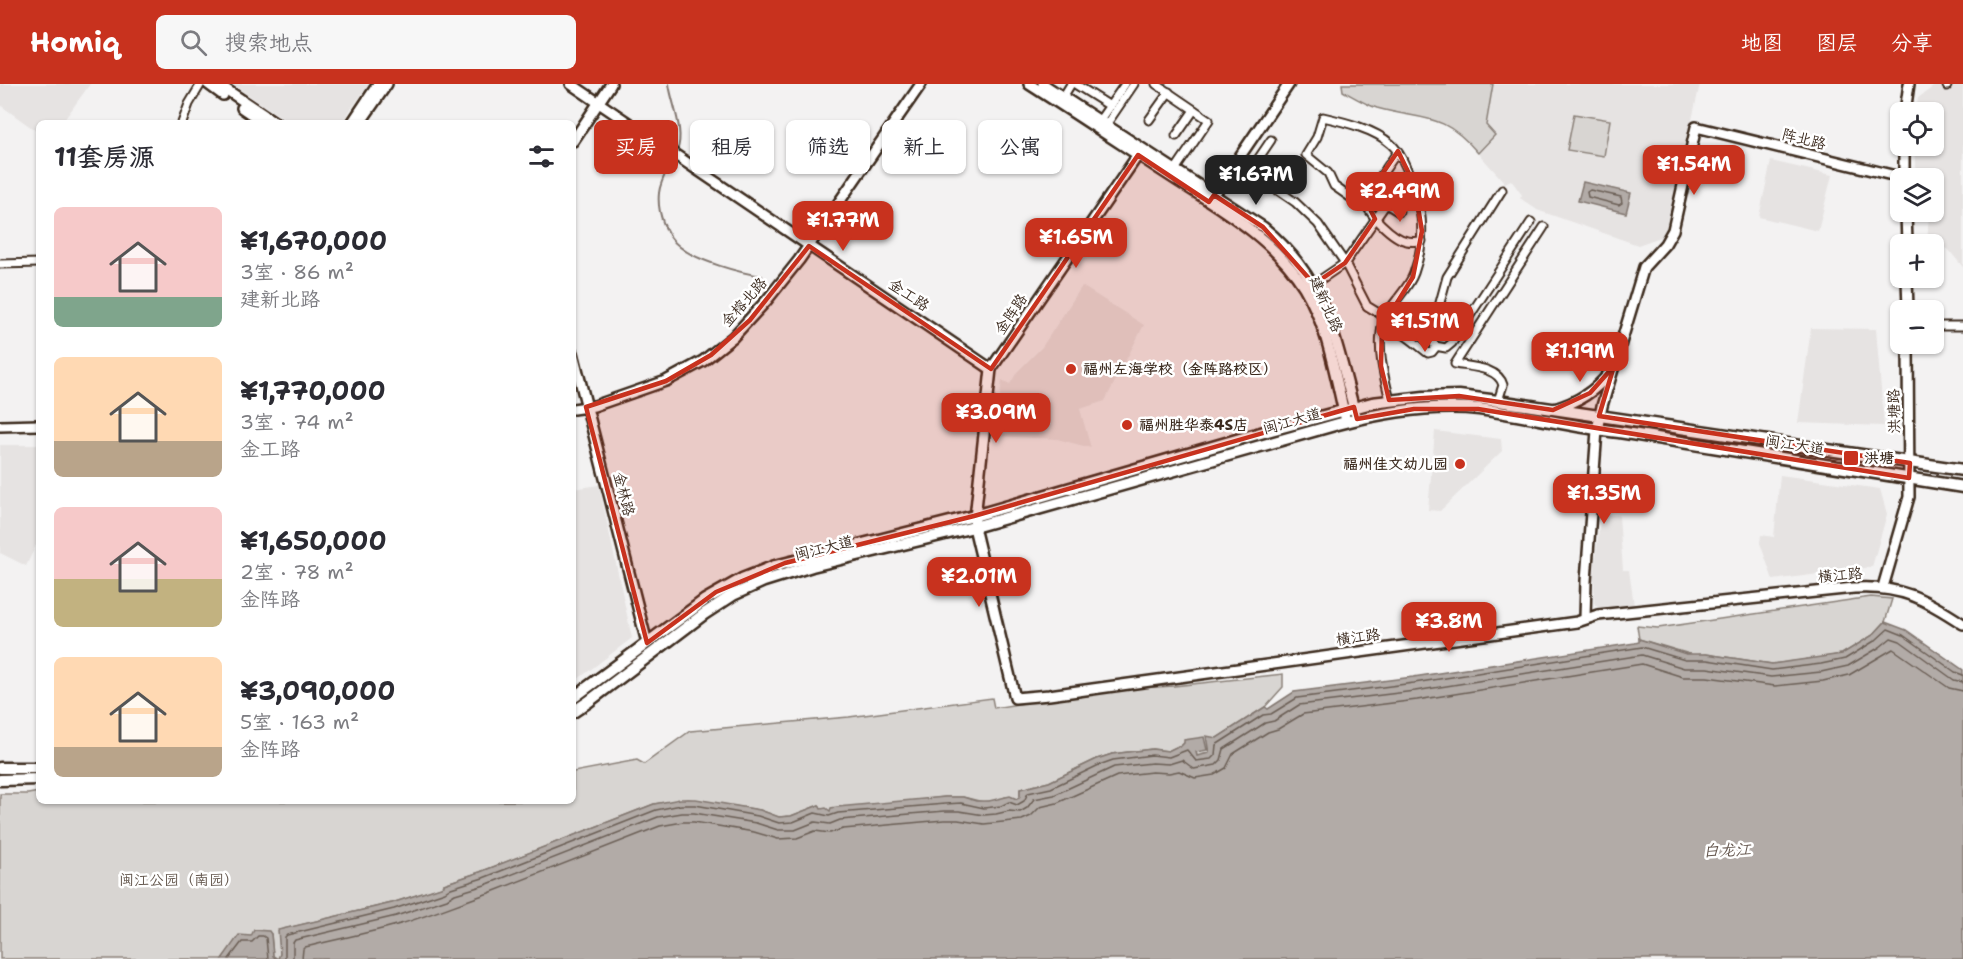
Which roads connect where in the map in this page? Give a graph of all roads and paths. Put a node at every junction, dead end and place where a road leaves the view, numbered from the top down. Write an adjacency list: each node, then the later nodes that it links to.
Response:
1 (201, 84): 23 (street)
2 (208, 84): 24 (street)
3 (218, 84): 25 (street)
4 (378, 84): 26 (street)
5 (387, 84): 27 (street)
6 (571, 84): 20 (street, 金工路)
7 (611, 84): 20 (street)
8 (921, 84): 45 (street, 金榕北路)
9 (1029, 84): 34 (street, 建新北路)
10 (1043, 84): 18 (street, 建新北路)
11 (1073, 84): 18 (street); 21 (street)
12 (1125, 84): 21 (street)
13 (1134, 84): 29 (street)
14 (1156, 84): 17 (street)
15 (1289, 84): 38 (street)
16 (1909, 84): 19 (street)
17 (1169, 93): 22 (street); 28 (street)
18 (1063, 97): 29 (street, 建新北路)
19 (1906, 102)
20 (599, 103): 31 (street); 45 (street, 金工路)
21 (1110, 106): 29 (street)
22 (1194, 110): 30 (street); 35 (street)
23 (183, 120)
24 (260, 120)
25 (272, 120)
26 (354, 120)
27 (362, 120)
28 (1149, 120)
29 (1103, 123): 35 (street, 建新北路)
30 (1176, 136)
31 (576, 137)
32 (1272, 140): 47 (street)
33 (1398, 152): 39 (street); 39 (street); 44 (street)
34 (1138, 155): 38 (street, 建新北路); 58 (street, 金阵路)
35 (1175, 170): 38 (street, 建新北路)
36 (1890, 175): 57 (street, 阵北路)
37 (1502, 190): 54 (street)
38 (1212, 198): 49 (street, 建新北路); 64 (street, 建新北路)
39 (1365, 199): 41 (street)
40 (1399, 212): 41 (street)
41 (1375, 219): 44 (street); 47 (street)
42 (1531, 222): 54 (street)
43 (1544, 227): 60 (street)
44 (1422, 241): 50 (street)
45 (809, 246): 58 (street, 金工路); 61 (street, 金榕北路)
46 (36, 263): 48 (street)
47 (1345, 263): 49 (street); 50 (street)
48 (0, 264)
49 (1314, 284): 64 (street, 建新北路)
50 (1385, 317): 53 (street)
51 (1944, 326): 52 (street)
52 (1963, 326)
53 (1382, 327): 54 (street); 59 (street)
54 (1437, 347)
55 (1908, 354): 69 (street, 洪塘路)
56 (576, 365): 61 (street, 金林路)
57 (1614, 366): 63 (street); 65 (street, 阵北路)
58 (991, 369): 72 (street, 金阵路)
59 (1389, 400): 60 (main road, 闽江大道); 64 (main road, 闽江大道)
60 (1498, 401): 63 (main road, 闽江大道)
61 (586, 407): 62 (street, 金榕北路); 76 (street, 金林路)
62 (576, 409)
63 (1553, 410): 65 (main road, 闽江大道)
64 (1350, 414): 68 (main road, 闽江大道); 72 (main road, 闽江大道)
65 (1599, 416): 68 (street, 阵北路); 69 (main road, 闽江大道)
66 (36, 425): 67 (street)
67 (0, 426)
68 (1597, 430): 70 (main road, 闽江大道); 74 (street, 阵北路)
69 (1910, 463): 70 (street, 洪塘路); 71 (main road, 闽江大道)
70 (1910, 478): 71 (main road, 闽江大道); 73 (street, 洪塘路)
71 (1962, 480)
72 (974, 521): 74 (street, 横江路); 76 (main road, 闽江大道); 78 (main road, 闽江大道)
73 (1883, 587): 74 (street, 横江路); 75 (street, 横江路)
74 (1585, 618)
75 (1963, 624)
76 (647, 643): 77 (main road, 闽江大道)
77 (576, 696)
78 (576, 710)
79 (0, 768): 80 (main road)
80 (36, 768)
81 (36, 779): 82 (main road)
82 (0, 780)

